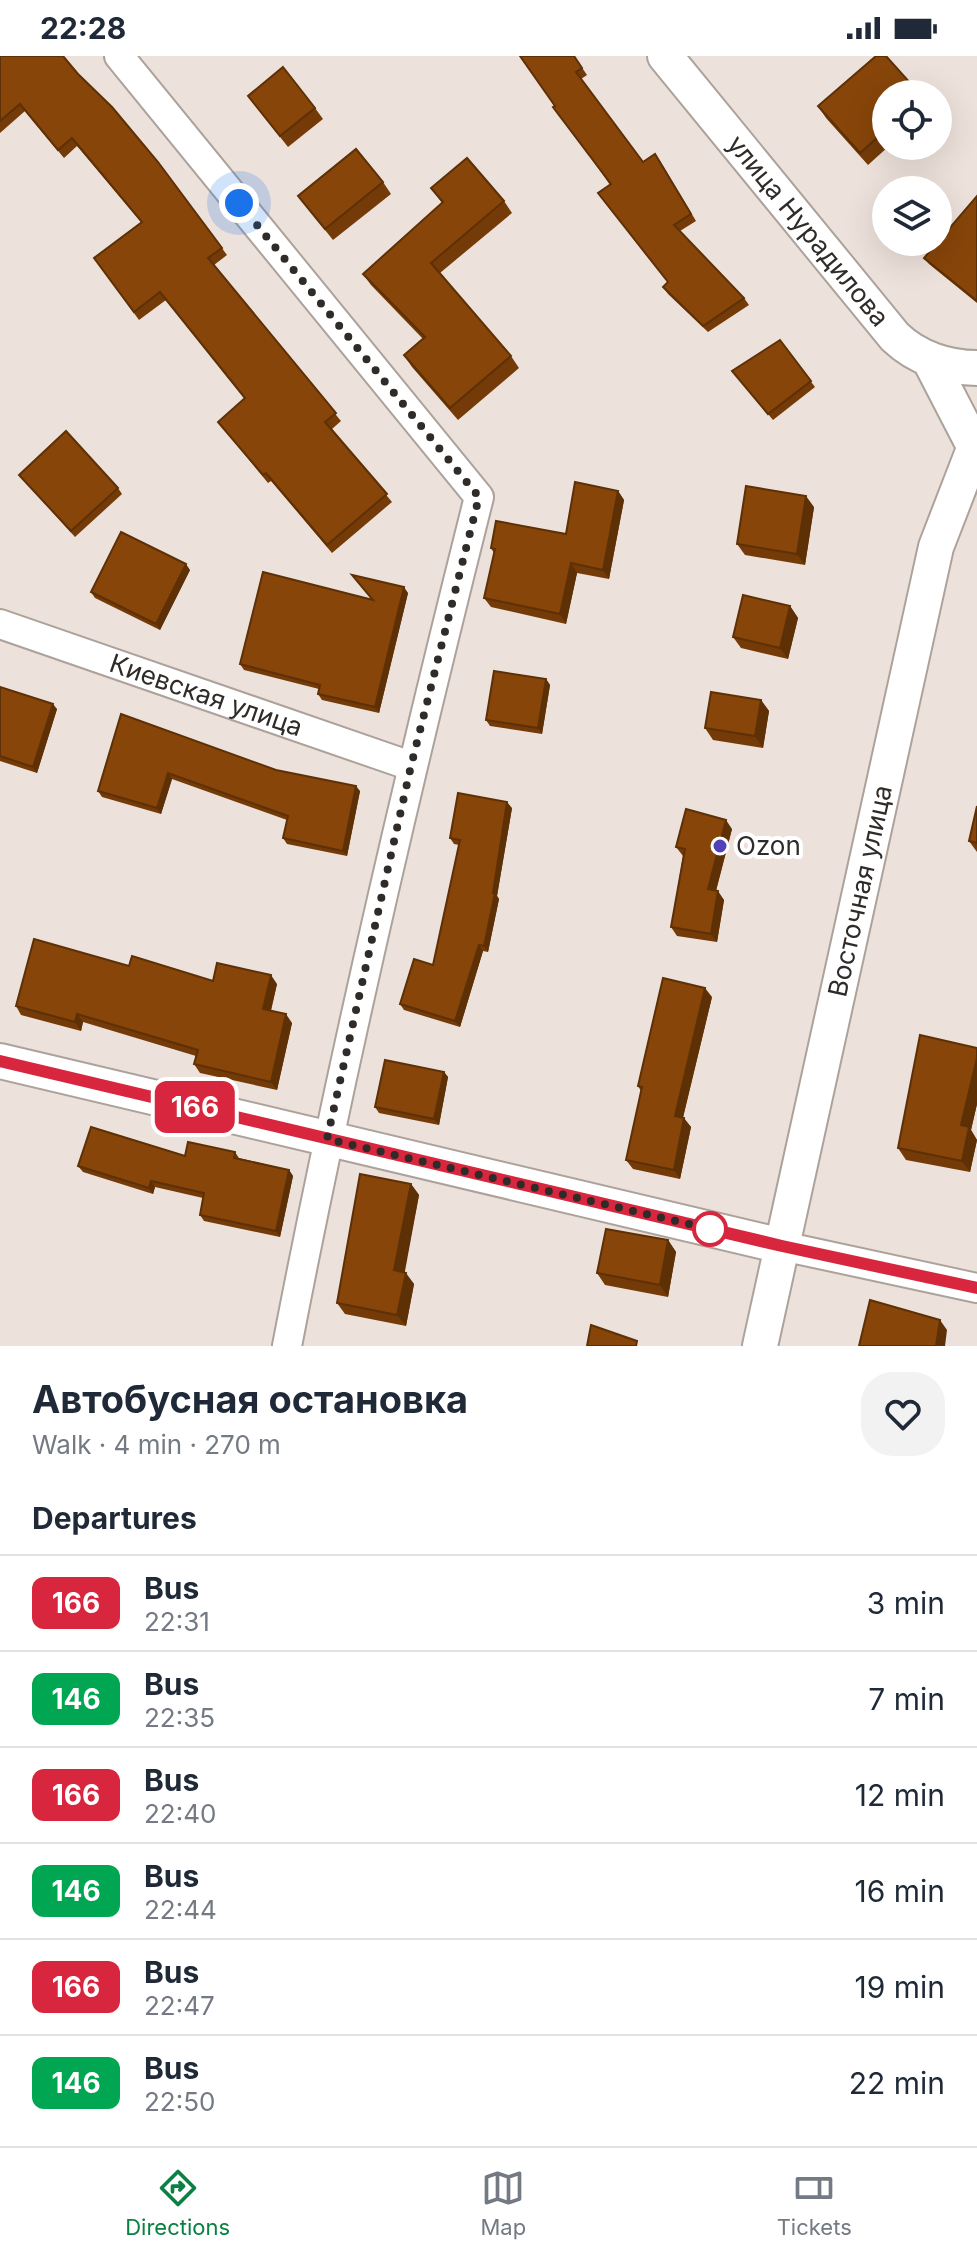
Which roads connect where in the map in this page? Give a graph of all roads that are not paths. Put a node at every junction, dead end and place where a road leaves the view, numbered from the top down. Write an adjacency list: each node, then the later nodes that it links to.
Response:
1 (119, 56): 7 (street)
2 (665, 56): 3 (street, улица Нурадилова)
3 (929, 359): 4 (street, улица Нурадилова); 5 (street)
4 (977, 368)
5 (976, 444): 10 (street, Восточная улица)
6 (0, 624): 7 (street, Киевская улица)
7 (411, 766): 9 (street)
8 (0, 1061): 9 (street)
9 (327, 1139): 10 (street); 12 (street)
10 (782, 1246): 11 (street); 13 (street, Восточная улица)
11 (977, 1288)
12 (287, 1346)
13 (760, 1346)

